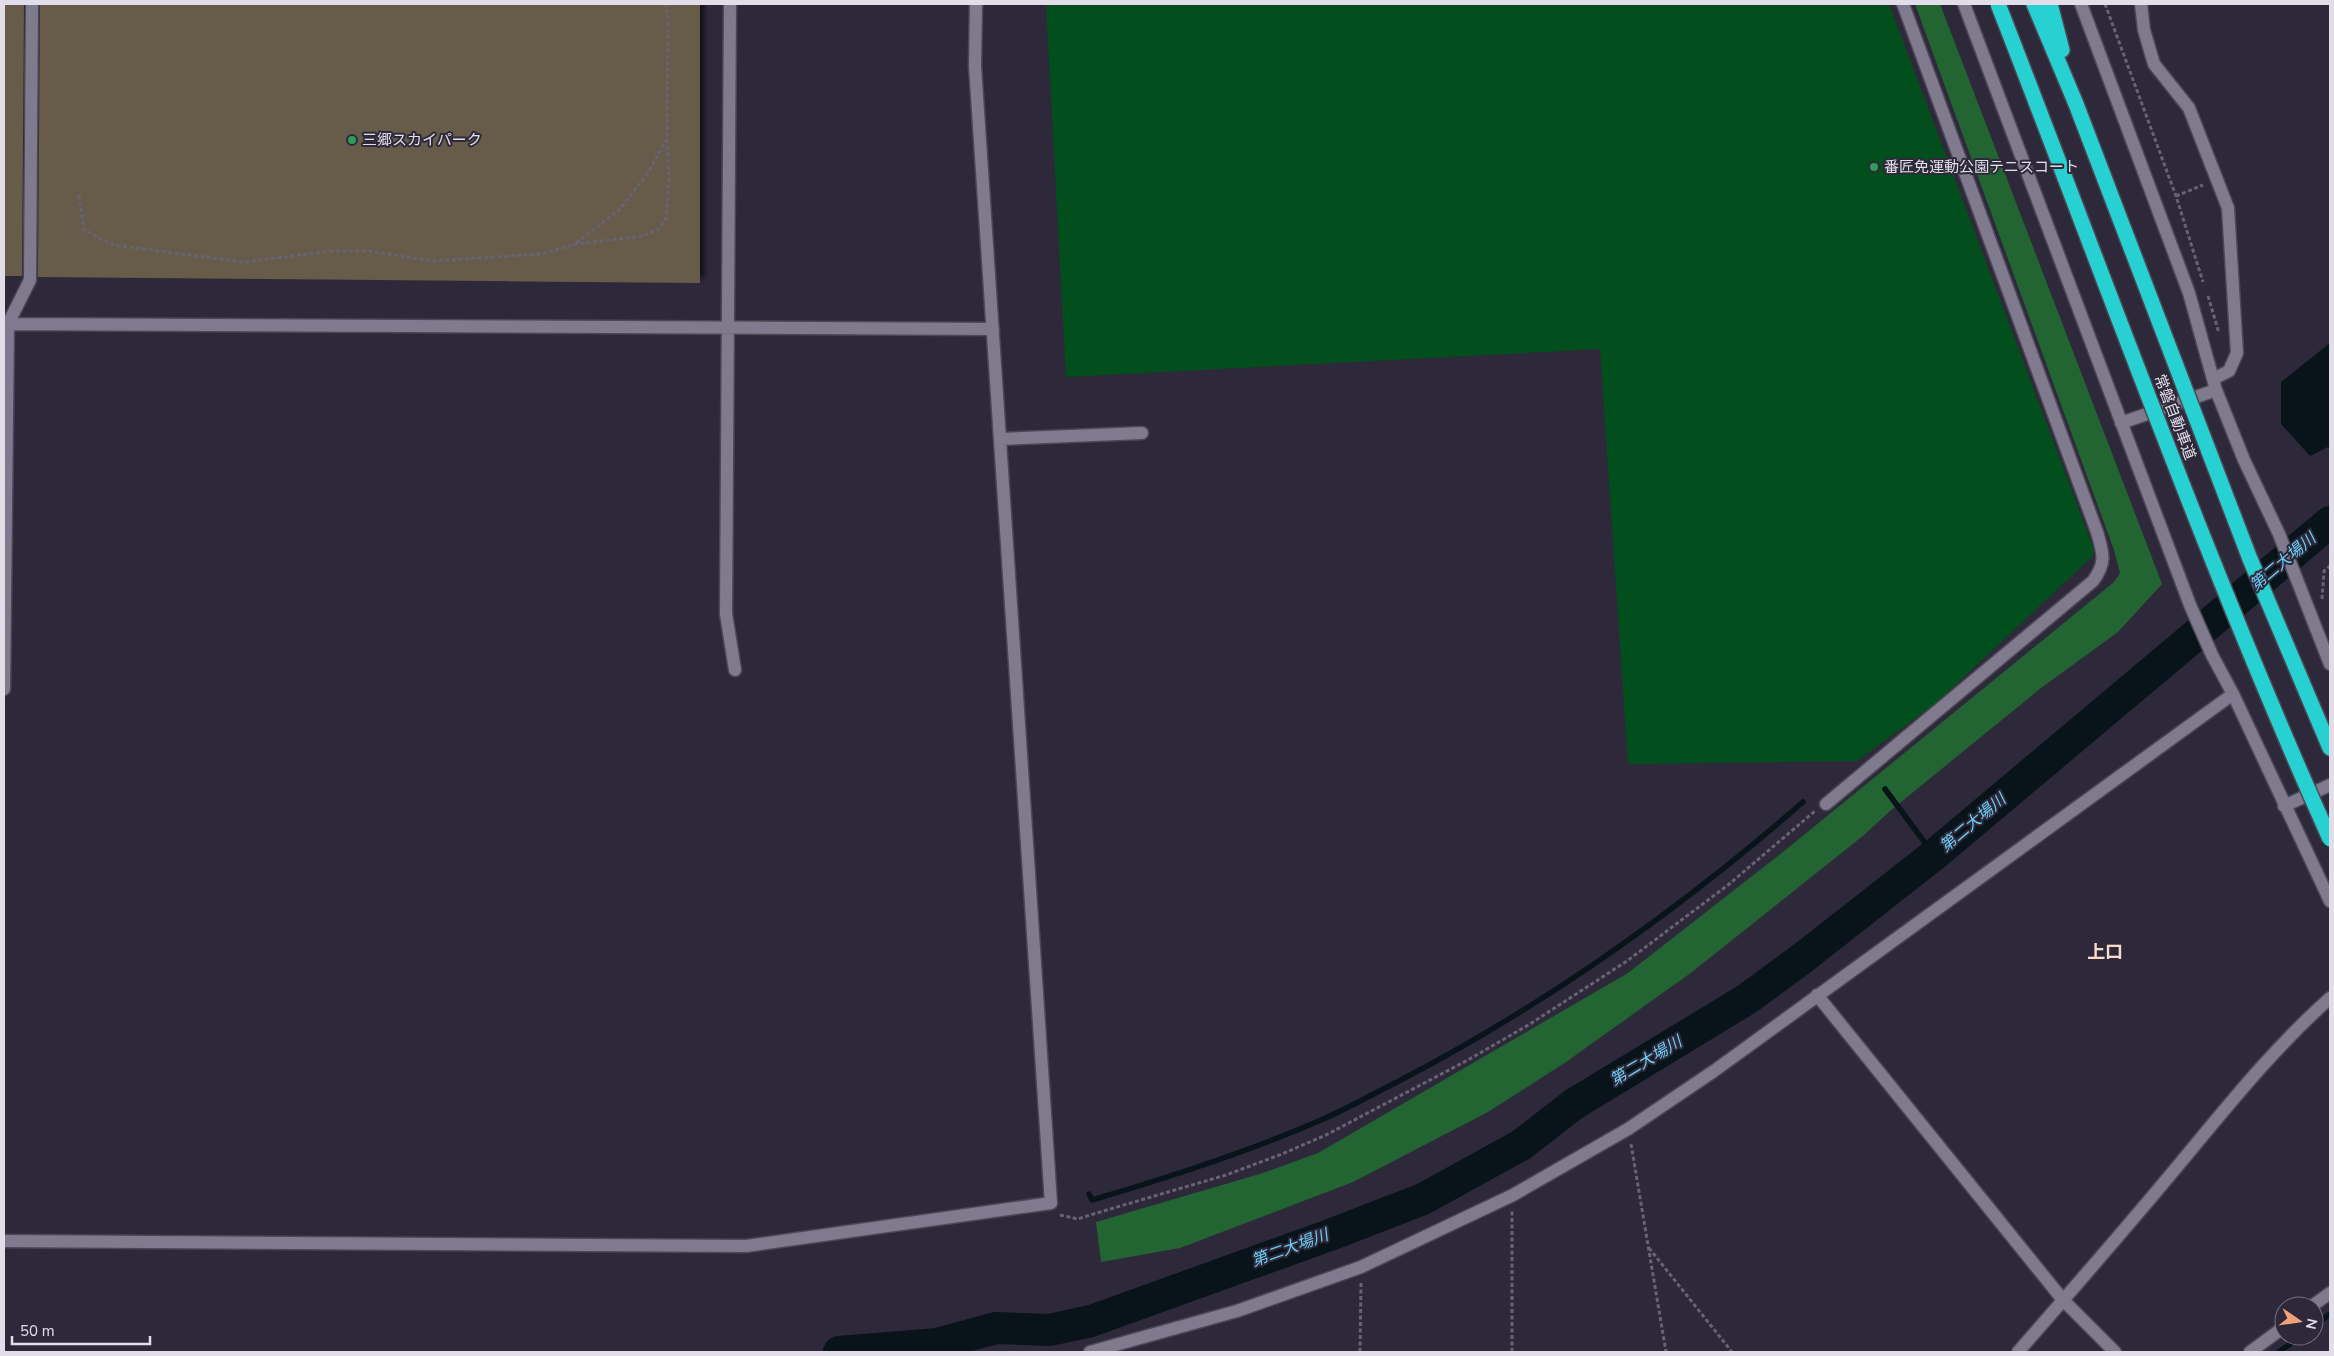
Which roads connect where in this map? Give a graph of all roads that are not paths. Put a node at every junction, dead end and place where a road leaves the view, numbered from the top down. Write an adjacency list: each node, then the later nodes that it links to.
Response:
1 (32, 4): 12 (street)
2 (730, 4): 13 (street)
3 (976, 4): 14 (street)
4 (1903, 4): 25 (street)
5 (1964, 4): 16 (street)
6 (1998, 4): 27 (highway, 常磐自動車道, bridge)
7 (2034, 4): 11 (highway, 常磐自動車道)
8 (2050, 4): 11 (highway)
9 (2081, 4): 15 (street)
10 (2141, 4): 15 (street)
11 (2076, 104): 23 (highway, 常磐自動車道, bridge)
12 (8, 324): 13 (street); 21 (street)
13 (729, 327): 14 (street); 20 (street)
14 (993, 329): 18 (street)
15 (2215, 384): 16 (street); 19 (street)
16 (2121, 423): 22 (street)
17 (1142, 433): 18 (street)
18 (1000, 440): 31 (street)
19 (2330, 664)
20 (736, 670)
21 (4, 689)
22 (2234, 694): 26 (street); 29 (street)
23 (2330, 748)
24 (2330, 785): 26 (street)
25 (1826, 804)
26 (2284, 806): 28 (street)
27 (2330, 839)
28 (2330, 902)
29 (1817, 995): 32 (street); 34 (street)
30 (2330, 998): 32 (street)
31 (4, 1241)
32 (2063, 1300): 35 (street); 36 (street)
33 (2274, 1334): 37 (street)
34 (1090, 1352)
35 (2018, 1352)
36 (2115, 1352)
37 (2250, 1352)

